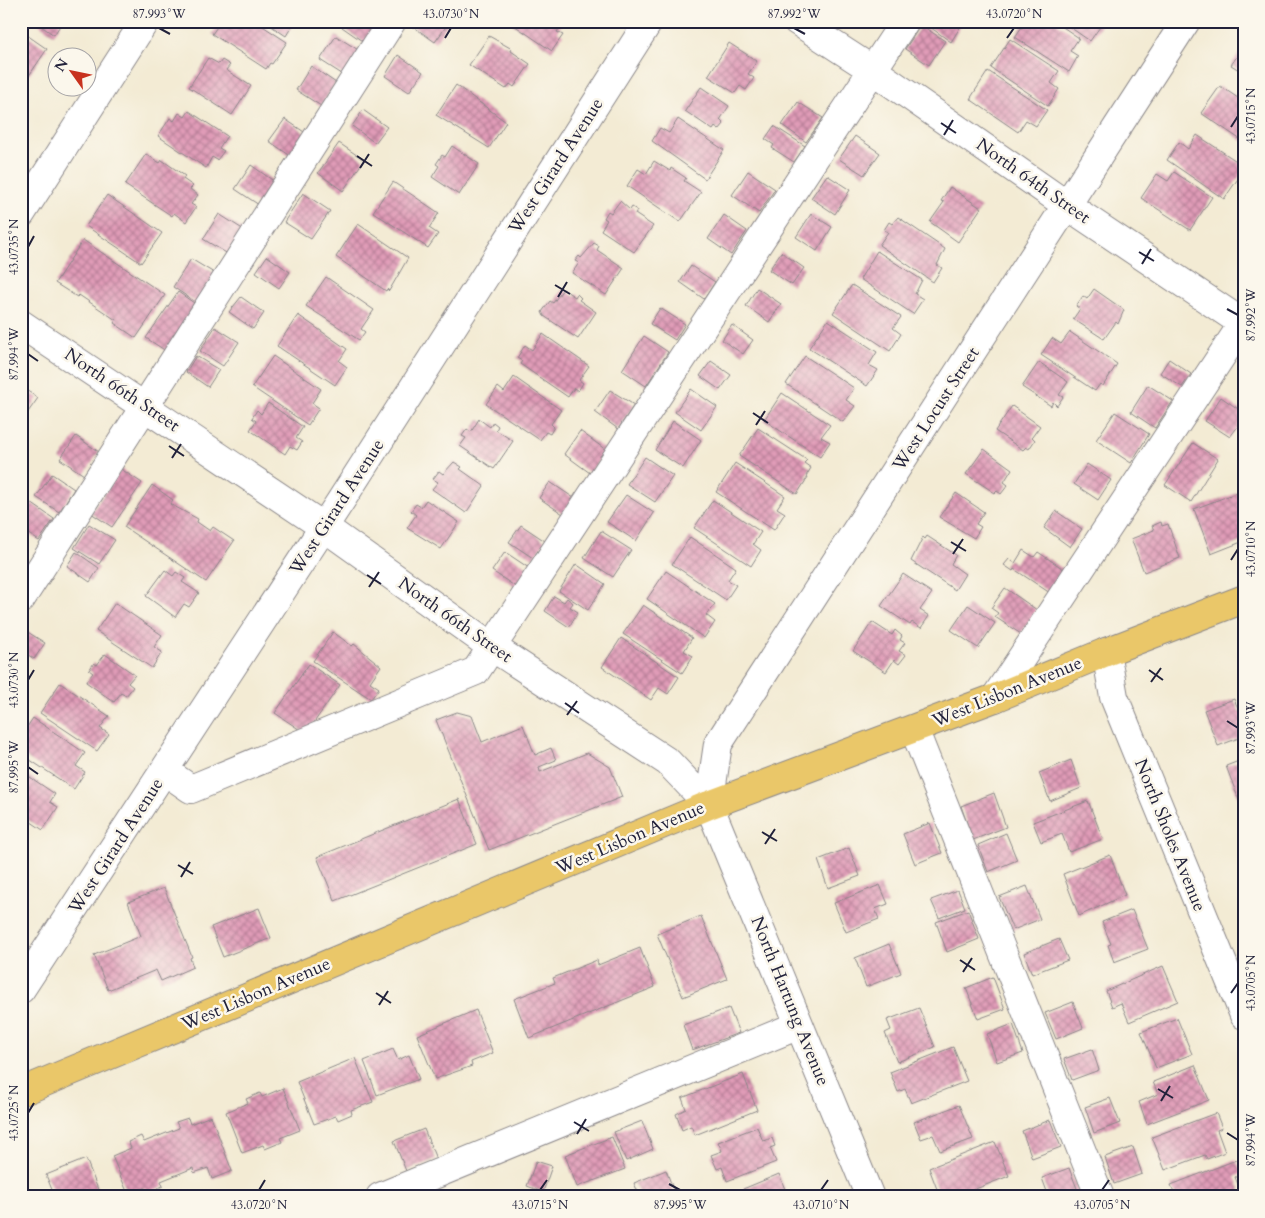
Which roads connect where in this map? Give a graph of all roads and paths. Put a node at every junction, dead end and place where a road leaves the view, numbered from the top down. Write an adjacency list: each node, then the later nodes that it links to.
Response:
1 (145, 21): 9 (street)
2 (392, 21): 12 (street)
3 (649, 21): 13 (street, West Girard Avenue)
4 (797, 21): 7 (street, North 64th Street)
5 (905, 21): 7 (street)
6 (1186, 21): 8 (street, West Locust Street)
7 (874, 71): 8 (street, North 64th Street); 16 (street)
8 (1068, 206): 11 (street, North 64th Street); 21 (street, West Locust Street)
9 (21, 214)
10 (21, 324): 12 (street, North 66th Street)
11 (1243, 324): 18 (street)
12 (146, 406): 13 (street, North 66th Street); 14 (street)
13 (324, 527): 16 (street, North 66th Street); 20 (street, West Girard Avenue)
14 (21, 599)
15 (1244, 599): 17 (main road, West Lisbon Avenue)
16 (492, 647): 20 (street); 21 (street, North 66th Street)
17 (1106, 652): 18 (main road, West Lisbon Avenue); 23 (street, North Sholes Avenue)
18 (995, 698): 19 (main road, West Lisbon Avenue)
19 (914, 729): 21 (main road, West Lisbon Avenue); 28 (street)
20 (165, 771): 22 (street, West Girard Avenue)
21 (709, 805): 24 (street, North Hartung Avenue); 25 (main road, West Lisbon Avenue)
22 (21, 989)
23 (1244, 1015)
24 (799, 1025): 26 (street); 27 (street, North Hartung Avenue)
25 (21, 1092)
26 (380, 1197)
27 (870, 1197)
28 (1100, 1197)

